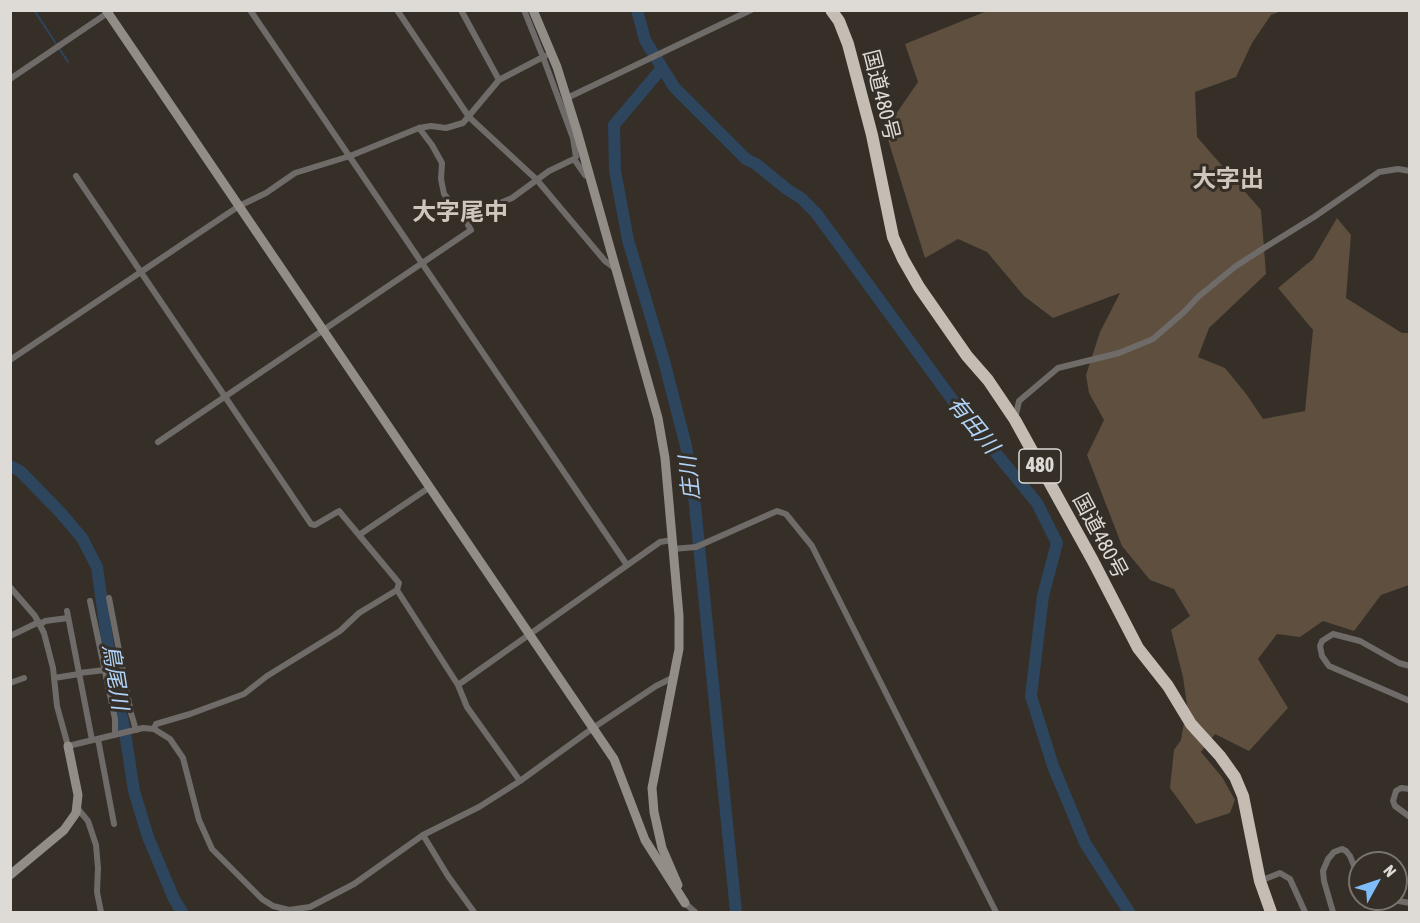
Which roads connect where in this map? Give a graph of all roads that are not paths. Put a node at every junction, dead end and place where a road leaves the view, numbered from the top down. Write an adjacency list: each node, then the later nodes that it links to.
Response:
1 (250, 10): 16 (street)
2 (397, 10): 14 (street)
3 (461, 10): 12 (street)
4 (524, 10): 10 (street)
5 (533, 10): 9 (street)
6 (751, 10): 13 (street)
7 (831, 10): 30 (highway, 国道480号 / 480)
8 (109, 11): 11 (street); 22 (street)
9 (541, 28): 10 (street); 13 (street)
10 (543, 57): 12 (street); 17 (street)
11 (10, 79)
12 (499, 80): 14 (street)
13 (569, 97): 20 (street)
14 (469, 117): 15 (street); 21 (street)
15 (418, 128): 16 (street); 23 (street)
16 (350, 156): 22 (street); 24 (street)
17 (574, 159): 20 (street); 21 (street)
18 (1410, 171): 30 (street)
19 (76, 176): 26 (street)
20 (589, 177): 25 (street)
21 (537, 180): 23 (street); 25 (street)
22 (239, 206): 26 (street); 27 (street)
23 (464, 218): 24 (street)
24 (422, 264): 27 (street); 35 (street)
25 (616, 269): 34 (street)
26 (141, 272): 28 (street); 29 (street)
27 (324, 330): 29 (street); 32 (street)
28 (10, 360)
29 (226, 396): 31 (street); 33 (street)
30 (1015, 420): 69 (highway, 国道480号 / 480)
31 (158, 442)
32 (430, 487): 33 (street); 41 (street)
33 (359, 535): 37 (street)
34 (673, 544): 35 (street); 47 (street); 75 (street)
35 (627, 565): 41 (street)
36 (10, 588): 40 (street)
37 (397, 590): 51 (street); 54 (street)
38 (109, 598): 55 (street)
39 (90, 601): 44 (street)
40 (40, 623): 42 (street); 46 (street); 49 (street)
41 (529, 633): 51 (street); 53 (street)
42 (10, 636)
43 (1410, 666): 52 (street)
44 (105, 670): 46 (street); 56 (street)
45 (10, 674): 50 (street)
46 (79, 674): 49 (street); 57 (street)
47 (675, 676): 53 (street); 65 (street)
48 (24, 678): 50 (street)
49 (54, 678): 58 (street)
50 (12, 682)
51 (458, 685): 59 (street)
52 (1410, 701)
53 (593, 728): 59 (street); 66 (street)
54 (154, 729): 55 (street); 71 (street)
55 (134, 730): 56 (street)
56 (117, 734): 57 (street)
57 (95, 739): 58 (street); 63 (street)
58 (68, 746): 61 (street)
59 (520, 781): 64 (street)
60 (1410, 789): 62 (street)
61 (78, 809): 68 (street); 72 (street)
62 (1410, 817)
63 (114, 824)
64 (423, 835): 71 (street); 73 (street)
65 (659, 836): 66 (street); 70 (street)
66 (645, 840): 70 (street)
67 (1348, 854): 78 (street)
68 (10, 875)
69 (1260, 881): 76 (highway, 国道480号 / 480); 77 (street)
70 (687, 908): 74 (street)
71 (294, 911)
72 (100, 912)
73 (474, 912)
74 (695, 912)
75 (996, 912)
76 (1271, 912)
77 (1305, 912)
78 (1333, 912)

